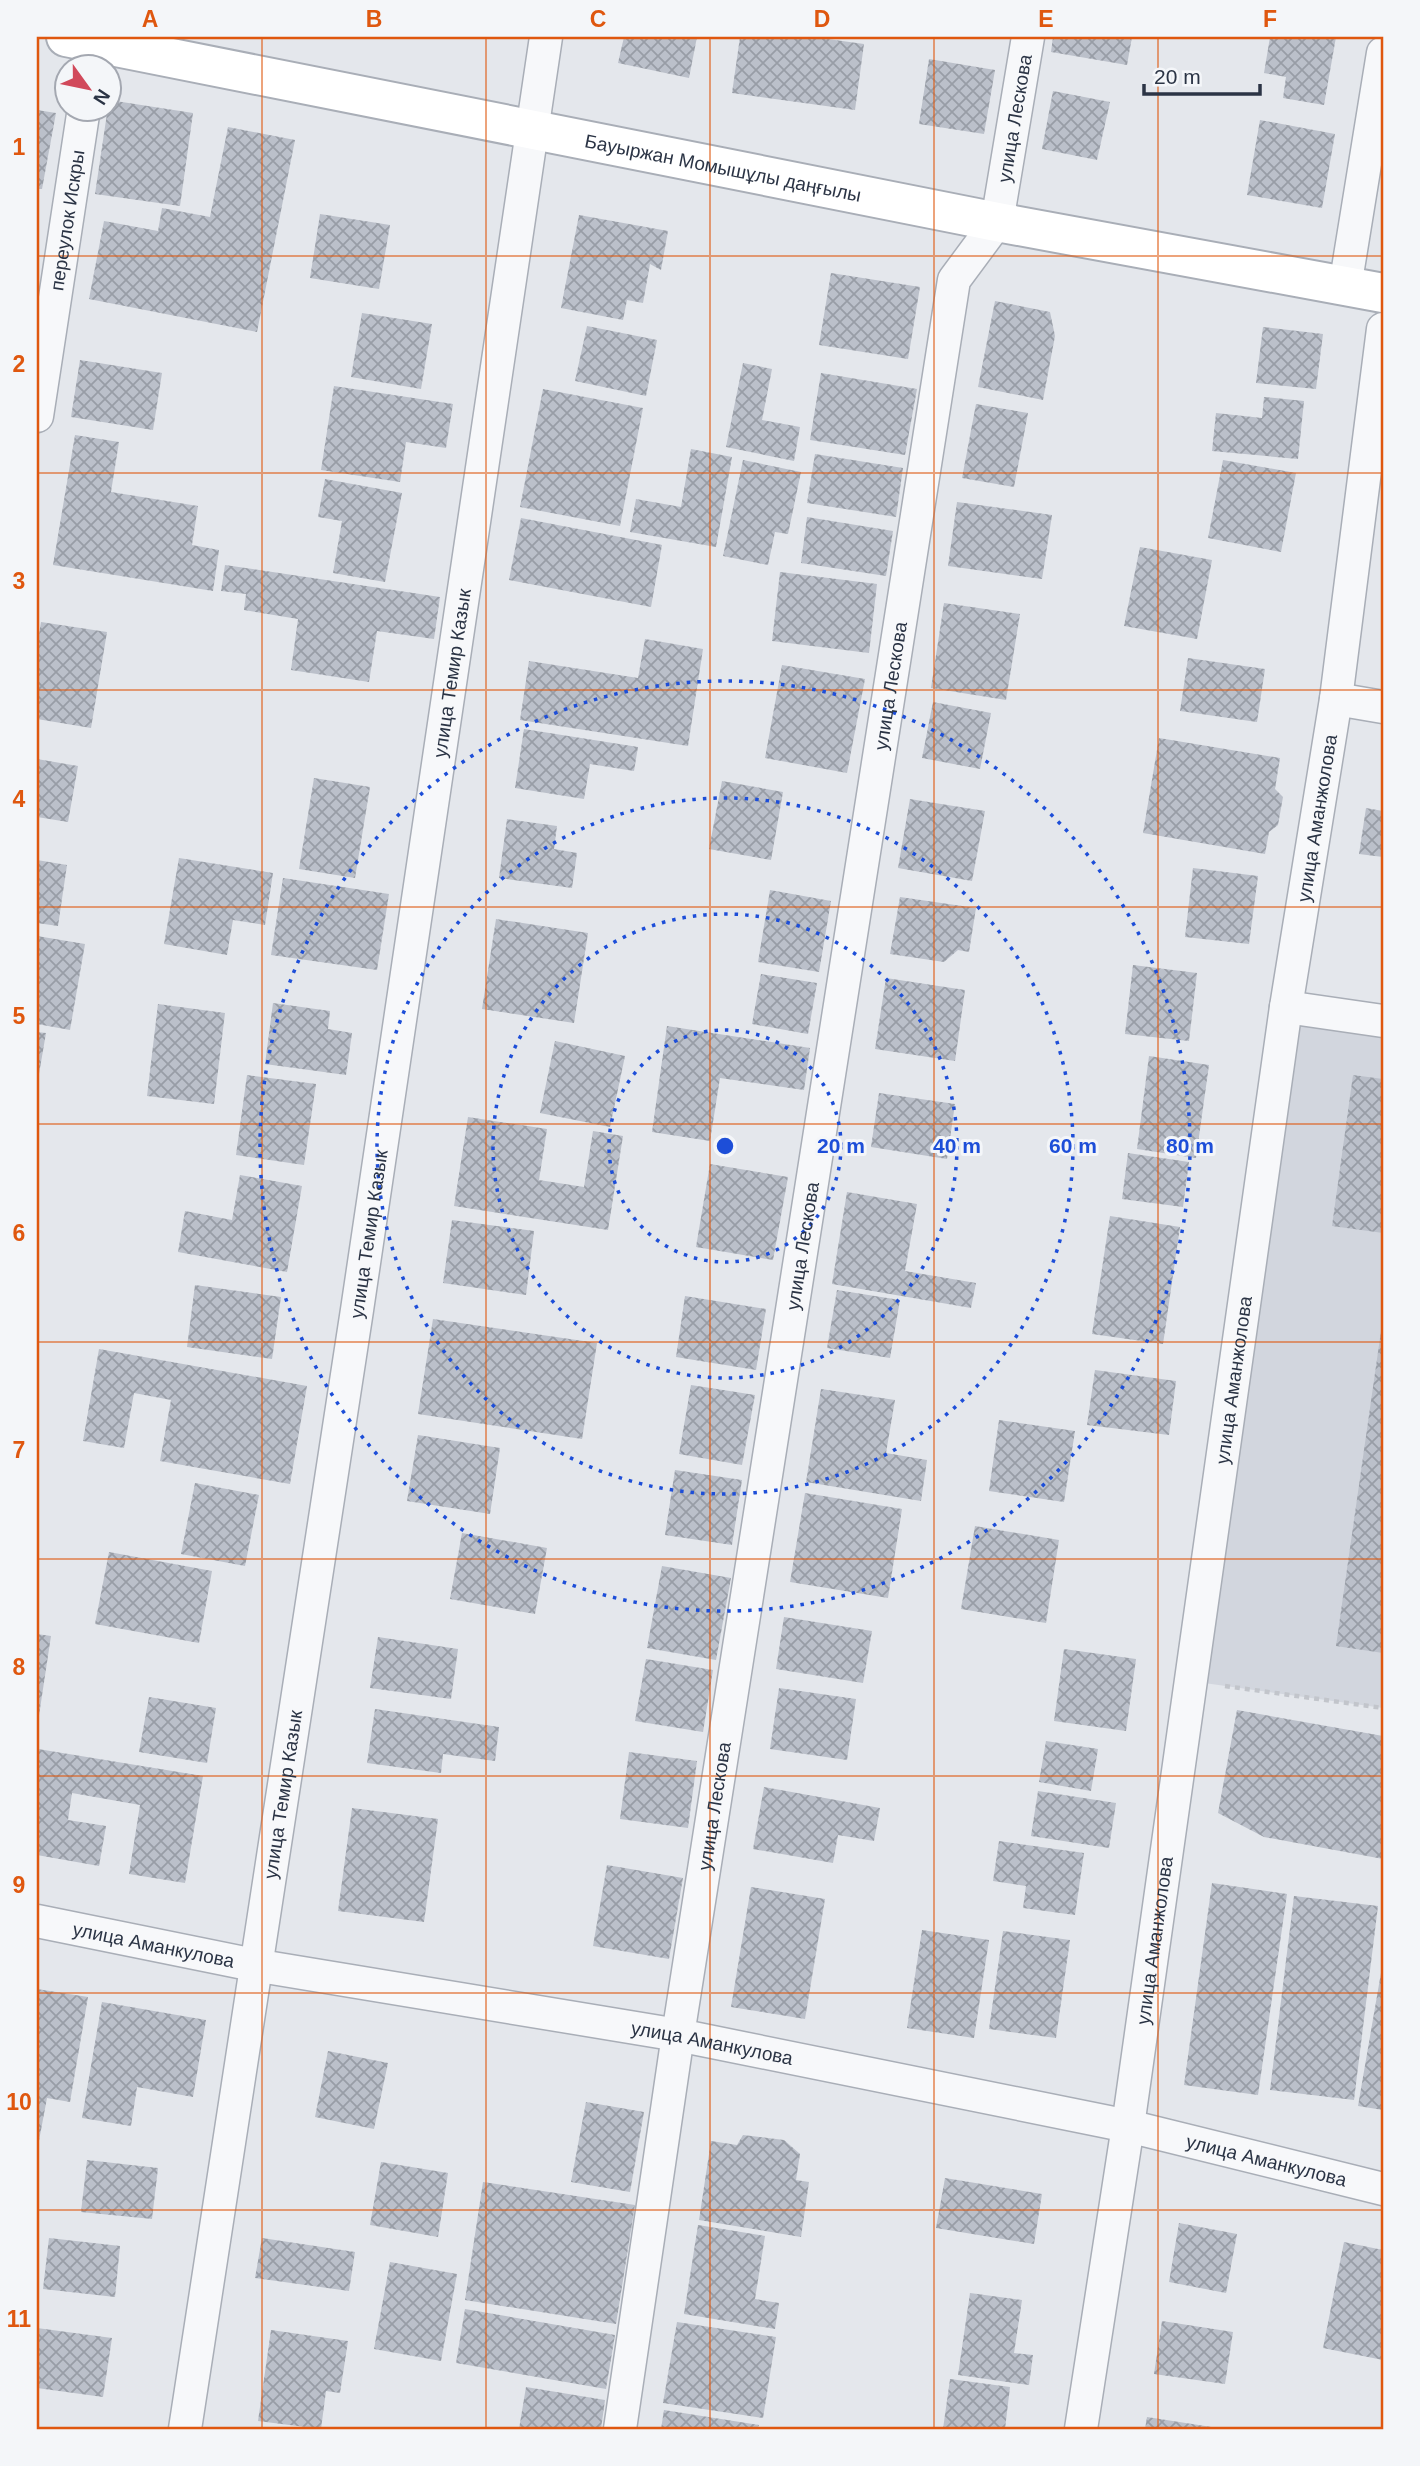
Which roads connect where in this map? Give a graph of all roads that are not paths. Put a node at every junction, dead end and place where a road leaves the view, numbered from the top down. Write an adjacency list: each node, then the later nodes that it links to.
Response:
1 (545, 37): 6 (street, улица Темир Казык)
2 (1028, 37): 7 (street, улица Лескова)
3 (86, 46): 6 (main road, Бауыржан Момышұлы даңғылы)
4 (1383, 53): 8 (street)
5 (82, 122): 11 (street, переулок Искры)
6 (532, 131): 7 (main road, Бауыржан Момышұлы даңғылы); 17 (street, улица Темир Казык)
7 (997, 222): 8 (main road, Бауыржан Момышұлы даңғылы); 18 (street, улица Лескова)
8 (1345, 287): 9 (main road, Бауыржан Момышұлы даңғылы)
9 (1383, 293)
10 (1383, 329): 12 (street, улица Аманжолова)
11 (37, 416)
12 (1336, 699): 13 (street); 14 (street, улица Аманжолова)
13 (1383, 707)
14 (1286, 1007): 15 (street); 19 (street, улица Аманжолова)
15 (1383, 1021)
16 (37, 1921): 17 (street, улица Аманкулова)
17 (254, 1965): 18 (street, улица Аманкулова); 21 (street, улица Темир Казык)
18 (678, 2035): 19 (street, улица Аманкулова); 22 (street, улица Лескова)
19 (1128, 2126): 20 (street, улица Аманкулова); 23 (street, улица Аманжолова)
20 (1383, 2189)
21 (185, 2429)
22 (620, 2429)
23 (1081, 2429)

